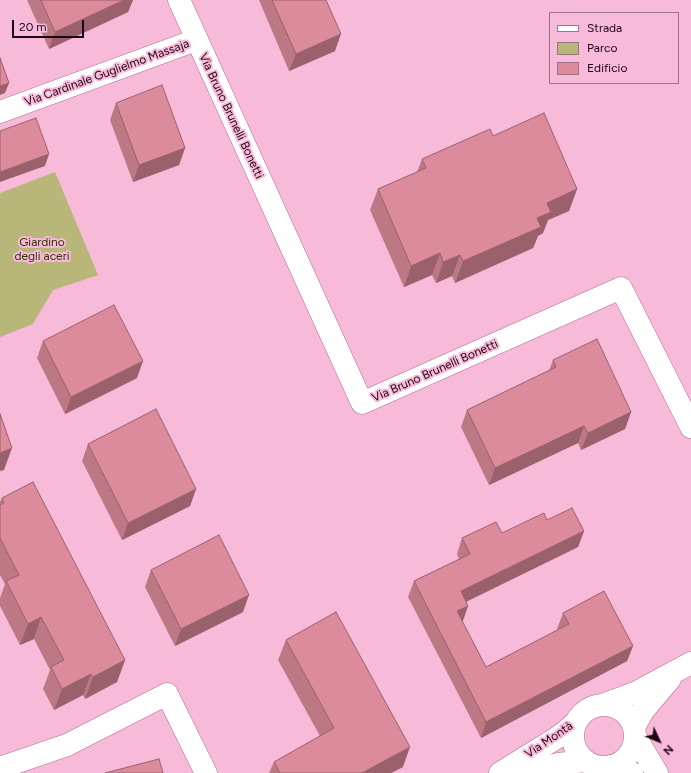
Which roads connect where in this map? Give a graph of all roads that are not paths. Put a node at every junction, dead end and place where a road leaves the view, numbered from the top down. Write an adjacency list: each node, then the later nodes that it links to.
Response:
1 (179, 0): 2 (street, Via Cardinale Guglielmo Massaja)
2 (196, 40): 3 (street, Via Cardinale Guglielmo Massaja); 4 (street, Via Bruno Brunelli Bonetti)
3 (0, 112)
4 (691, 427)
5 (684, 667): 6 (street); 8 (street)
6 (602, 705): 7 (street); 8 (street)
7 (577, 721): 9 (street); 13 (street, Via Montà)
8 (635, 733): 10 (street); 16 (street)
9 (586, 761): 10 (street); 14 (street, Via Montà)
10 (611, 766): 15 (street)
11 (0, 768): 12 (street)
12 (206, 773)
13 (500, 773)
14 (530, 773)
15 (632, 773)
16 (657, 773)

